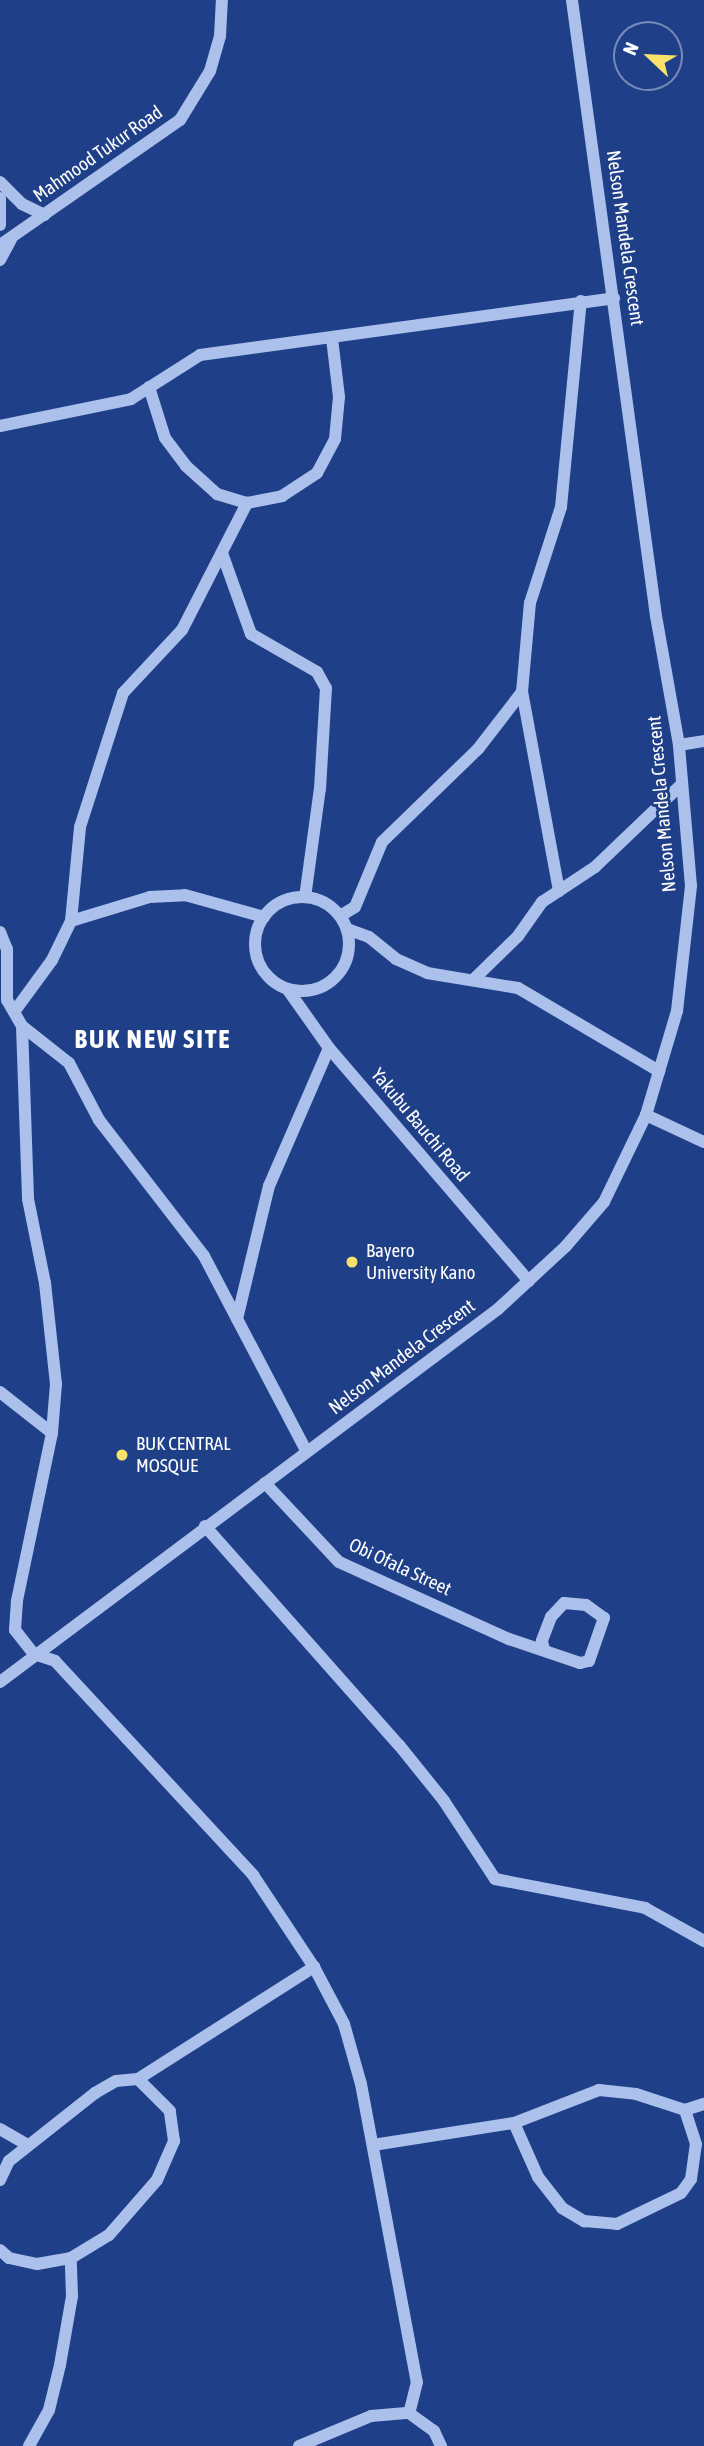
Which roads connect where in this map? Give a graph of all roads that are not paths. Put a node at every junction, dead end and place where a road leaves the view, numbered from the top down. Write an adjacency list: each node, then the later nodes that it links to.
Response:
1 (222, 0): 5 (street, Mahmood Tukur Road)
2 (572, 0): 10 (street, Nelson Mandela Crescent)
3 (0, 182): 5 (street)
4 (0, 198): 6 (street)
5 (45, 215): 7 (street, Mahmood Tukur Road)
6 (0, 225)
7 (13, 236): 8 (street, Mahmood Tukur Road); 9 (street)
8 (0, 245)
9 (0, 260)
10 (614, 298): 11 (street); 19 (street, Nelson Mandela Crescent)
11 (581, 301): 12 (street); 17 (street)
12 (332, 338): 13 (street); 15 (street)
13 (149, 387): 14 (street); 15 (street)
14 (0, 426)
15 (247, 503): 16 (street)
16 (222, 553): 22 (street); 25 (street)
17 (522, 692): 21 (street); 23 (street)
18 (704, 741): 19 (street)
19 (679, 744): 20 (street, Nelson Mandela Crescent)
20 (682, 783): 21 (street); 33 (street, Nelson Mandela Crescent)
21 (559, 891): 28 (street)
22 (305, 897): 23 (street); 24 (street)
23 (340, 916): 26 (street)
24 (264, 917): 25 (street); 29 (street)
25 (71, 921): 30 (street)
26 (347, 929): 28 (street); 29 (street)
27 (0, 932): 30 (street)
28 (474, 979): 33 (street)
29 (288, 990): 32 (street, Yakubu Bauchi Road)
30 (14, 1012): 31 (street)
31 (22, 1026): 37 (street); 39 (street)
32 (329, 1048): 36 (street, Yakubu Bauchi Road); 37 (street)
33 (659, 1071): 34 (street, Nelson Mandela Crescent)
34 (646, 1115): 35 (street); 36 (street, Nelson Mandela Crescent)
35 (704, 1142)
36 (529, 1281): 40 (street, Nelson Mandela Crescent)
37 (237, 1319): 40 (street)
38 (0, 1392): 39 (street)
39 (52, 1433): 44 (street)
40 (307, 1452): 41 (street, Nelson Mandela Crescent)
41 (265, 1483): 42 (street, Nelson Mandela Crescent); 43 (street, Obi Ofala Street)
42 (205, 1526): 44 (street, Nelson Mandela Crescent); 46 (street)
43 (544, 1650): 43 (street)
44 (34, 1654): 45 (street, Nelson Mandela Crescent); 47 (street)
45 (0, 1682)
46 (704, 1941)
47 (314, 1967): 48 (street); 54 (street)
48 (138, 2079): 53 (street); 57 (street)
49 (704, 2104): 50 (street)
50 (685, 2110): 51 (street); 51 (street)
51 (514, 2123): 54 (street)
52 (0, 2129): 53 (street)
53 (28, 2145): 55 (street)
54 (373, 2145): 58 (street)
55 (0, 2180)
56 (0, 2250): 57 (street)
57 (71, 2258): 59 (street)
58 (409, 2413): 60 (street); 61 (street)
59 (29, 2446)
60 (299, 2446)
61 (441, 2446)

